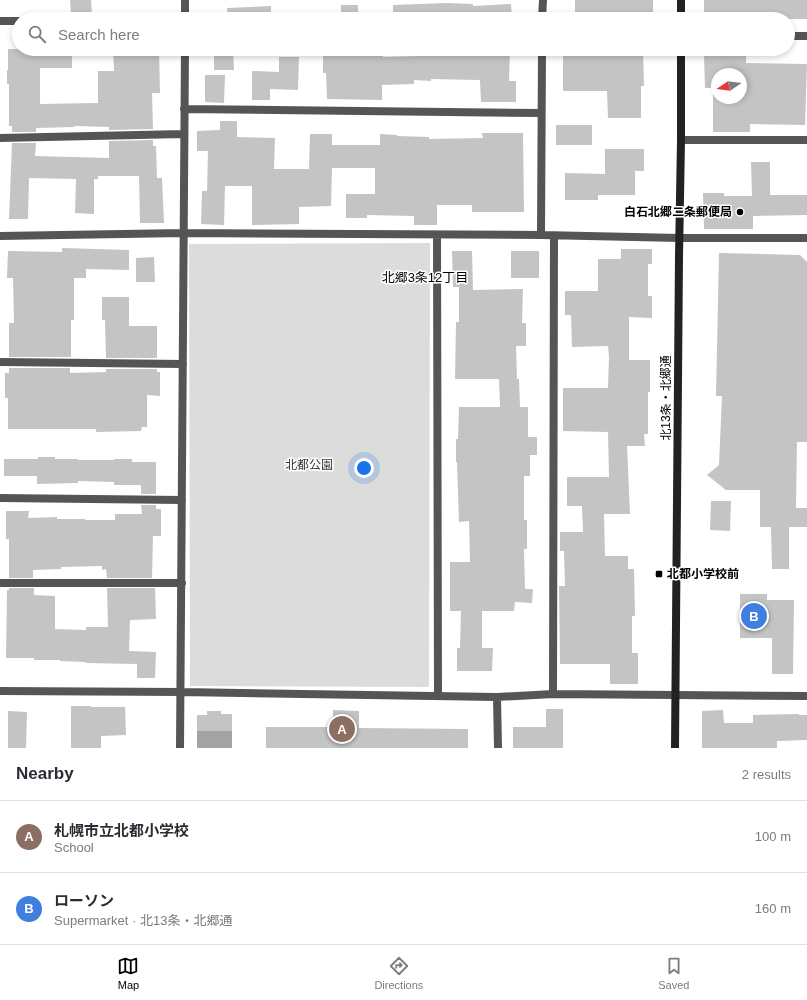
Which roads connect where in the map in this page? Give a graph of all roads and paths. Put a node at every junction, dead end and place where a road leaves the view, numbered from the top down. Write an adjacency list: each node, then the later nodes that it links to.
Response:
1 (185, 0): 4 (street)
2 (543, 0): 5 (street)
3 (681, 0): 6 (main road)
4 (185, 12)
5 (542, 12)
6 (681, 12)
7 (0, 21): 8 (street)
8 (12, 21)
9 (795, 36): 10 (street)
10 (807, 36)
11 (185, 56): 14 (street)
12 (542, 56): 15 (street)
13 (681, 56): 18 (main road, 北13条・北郷通)
14 (184, 109): 15 (street); 16 (street)
15 (541, 113): 22 (street)
16 (184, 134): 17 (street); 20 (street)
17 (0, 138)
18 (681, 140): 19 (street); 25 (main road, 北13条・北郷通)
19 (807, 140)
20 (184, 233): 21 (street); 23 (street); 28 (street)
21 (437, 235): 22 (street); 37 (street)
22 (541, 235): 24 (street)
23 (0, 236)
24 (554, 236): 25 (street); 35 (street)
25 (680, 238): 26 (street); 36 (main road, 北13条・北郷通)
26 (807, 238)
27 (0, 362): 28 (street)
28 (183, 364): 30 (street)
29 (0, 498): 30 (street)
30 (182, 500): 32 (street)
31 (0, 583): 32 (street)
32 (182, 583): 34 (street)
33 (0, 691): 34 (street)
34 (181, 692): 37 (street); 40 (street)
35 (554, 694): 36 (street); 39 (street)
36 (676, 695): 38 (street); 42 (main road, 北13条・北郷通)
37 (438, 696): 39 (street)
38 (807, 696)
39 (497, 697): 41 (street)
40 (180, 748)
41 (498, 748)
42 (675, 748)

